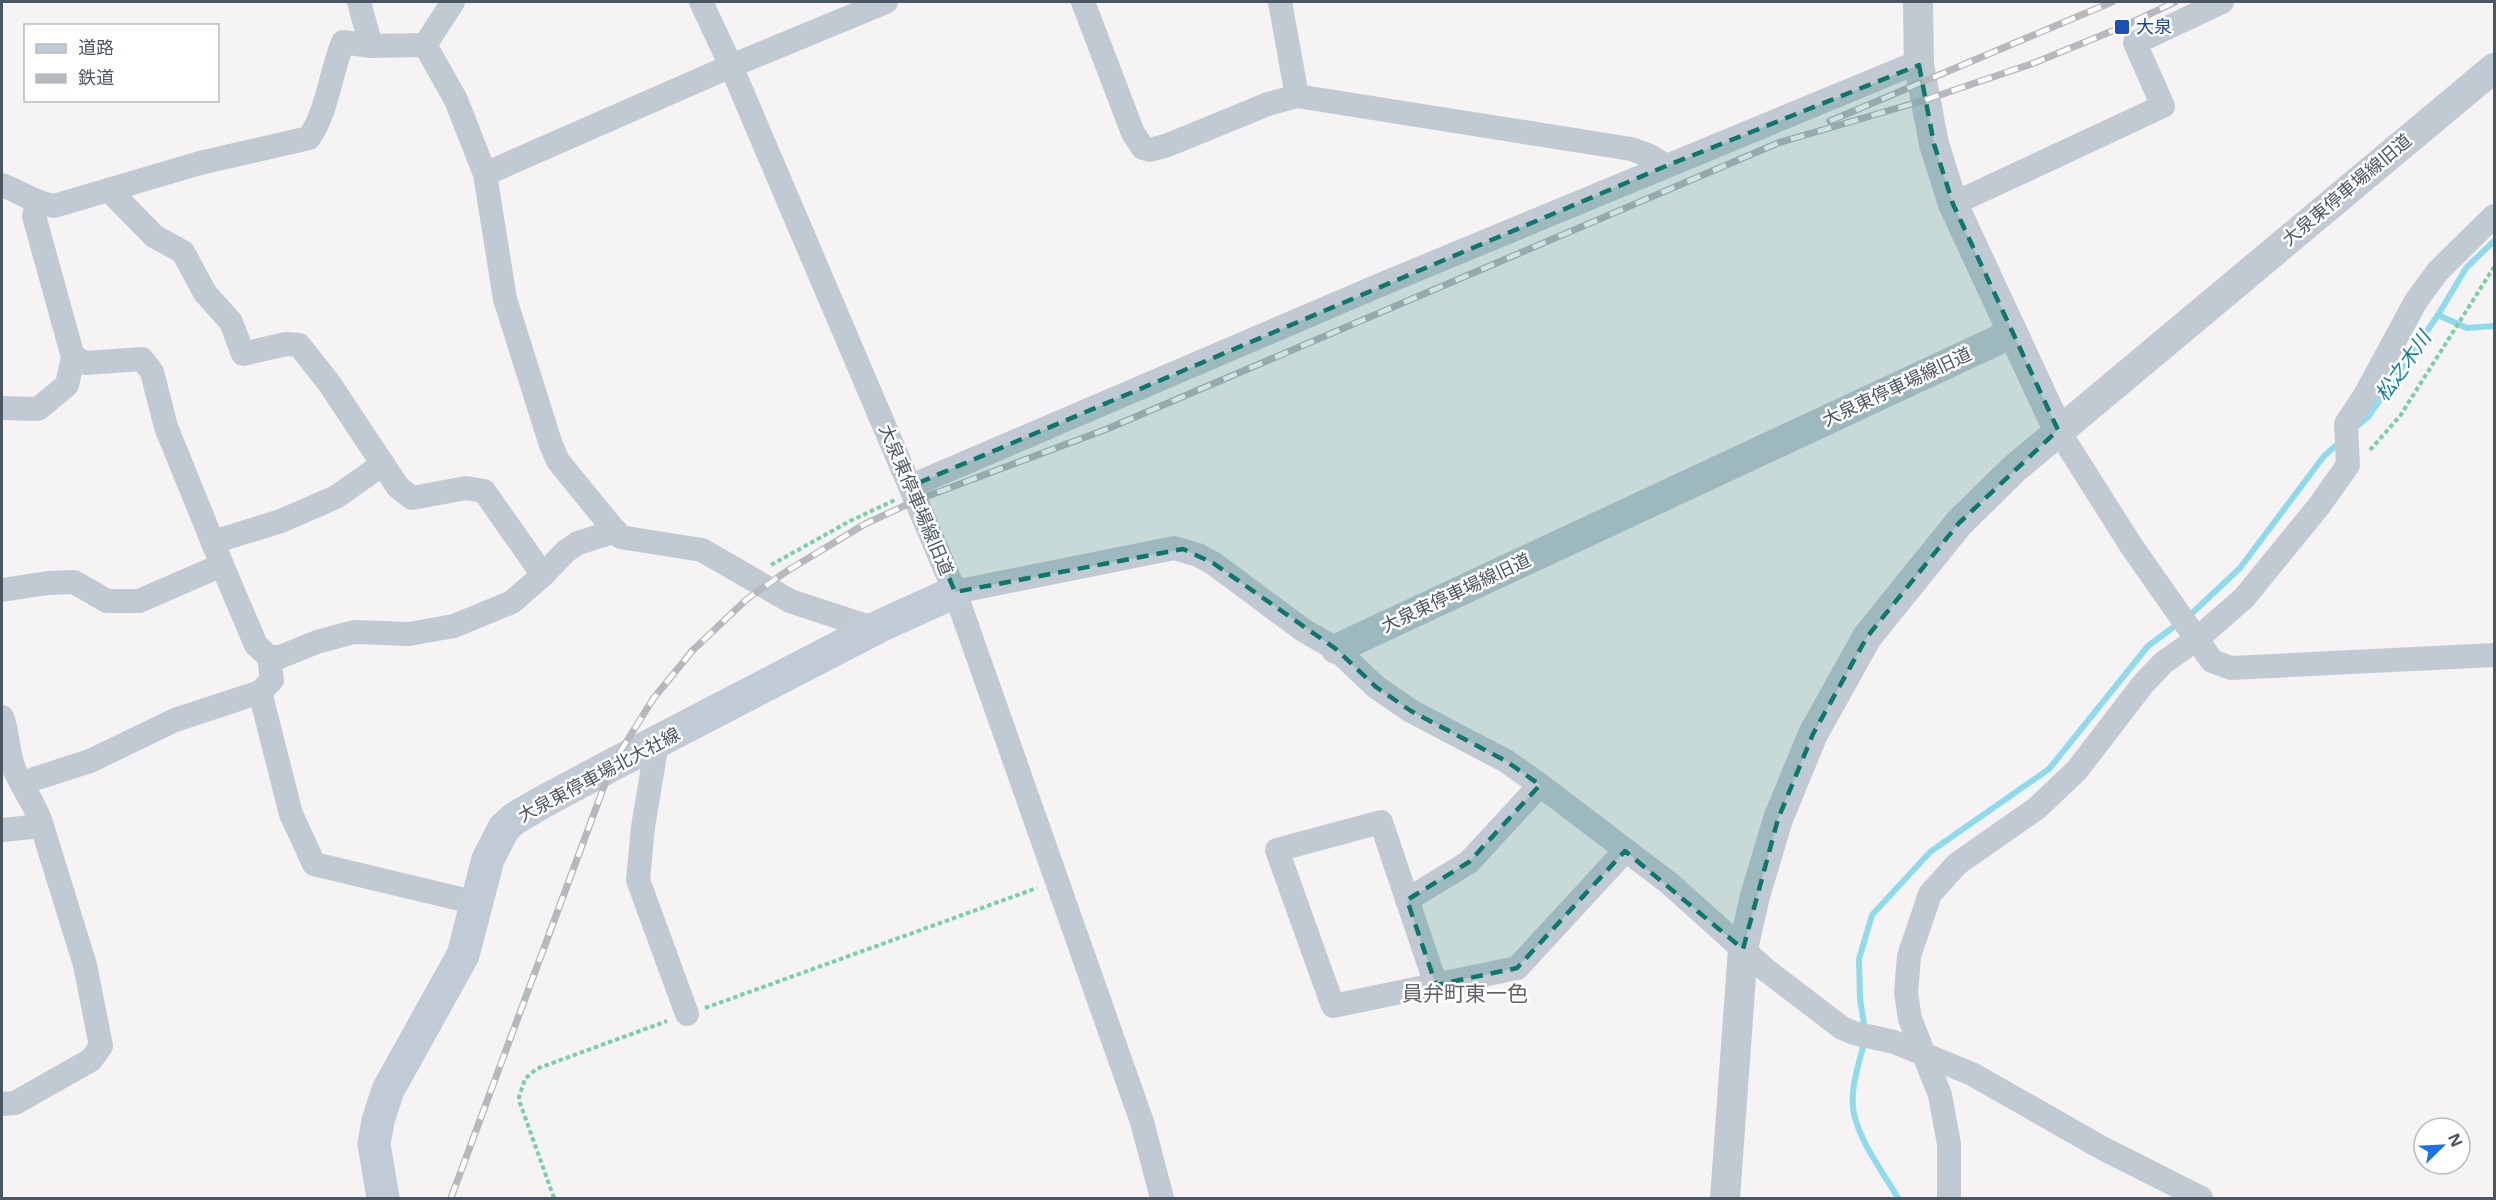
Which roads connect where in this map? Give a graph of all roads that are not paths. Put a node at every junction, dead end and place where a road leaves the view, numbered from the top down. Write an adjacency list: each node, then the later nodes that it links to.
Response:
1 (359, 2): 10 (street)
2 (453, 2): 9 (street)
3 (701, 2): 12 (street, 大泉東停車場線旧道)
4 (886, 2): 12 (street)
5 (1083, 2): 14 (street)
6 (1280, 2): 14 (street)
7 (1918, 2): 11 (street)
8 (2222, 2): 20 (street)
9 (425, 45): 10 (street); 16 (street)
10 (371, 46): 18 (street)
11 (1919, 65): 15 (street); 20 (street)
12 (731, 66): 16 (street); 27 (street, 大泉東停車場線旧道)
13 (2494, 68): 25 (street, 大泉東停車場線旧道)
14 (1297, 96): 15 (street)
15 (1666, 166): 27 (street)
16 (485, 174): 28 (street)
17 (2, 185): 19 (street)
18 (109, 190): 19 (street); 26 (street)
19 (37, 204): 23 (street)
20 (1953, 204): 22 (street)
21 (2494, 216): 35 (street)
22 (2013, 333): 25 (street); 36 (street, 大泉東停車場線旧道)
23 (74, 357): 24 (street); 29 (street)
24 (2, 408)
25 (2058, 430): 35 (street); 49 (street, 大泉東停車場線旧道)
26 (383, 464): 29 (street); 31 (street)
27 (912, 488): 33 (street, 大泉東停車場線旧道)
28 (616, 531): 31 (street); 34 (street)
29 (213, 542): 30 (street)
30 (222, 565): 32 (street); 38 (street)
31 (543, 575): 38 (street)
32 (2, 590)
33 (955, 592): 34 (main road, 大泉東停車場北大社線); 36 (street, 大泉東停車場線旧道); 55 (street)
34 (880, 626): 41 (main road, 大泉東停車場北大社線)
35 (2195, 635): 37 (street); 52 (street)
36 (1336, 649): 42 (street)
37 (2494, 655)
38 (269, 657): 39 (street)
39 (260, 692): 43 (street); 48 (street)
40 (2, 717): 43 (street)
41 (657, 743): 48 (main road, 大泉東停車場北大社線); 51 (street)
42 (1540, 785): 46 (street); 47 (street)
43 (24, 786): 44 (street)
44 (42, 826): 45 (street); 53 (street)
45 (2, 830)
46 (1625, 851): 49 (street); 50 (street)
47 (1407, 900): 50 (street); 50 (street)
48 (477, 903): 54 (main road, 大泉東停車場北大社線)
49 (1743, 949): 52 (street); 56 (street, 大泉東停車場線旧道)
50 (1436, 985)
51 (687, 1014)
52 (1922, 1052): 57 (street); 58 (street)
53 (2, 1104)
54 (382, 1198)
55 (1161, 1198)
56 (1725, 1198)
57 (1948, 1198)
58 (2201, 1198)

